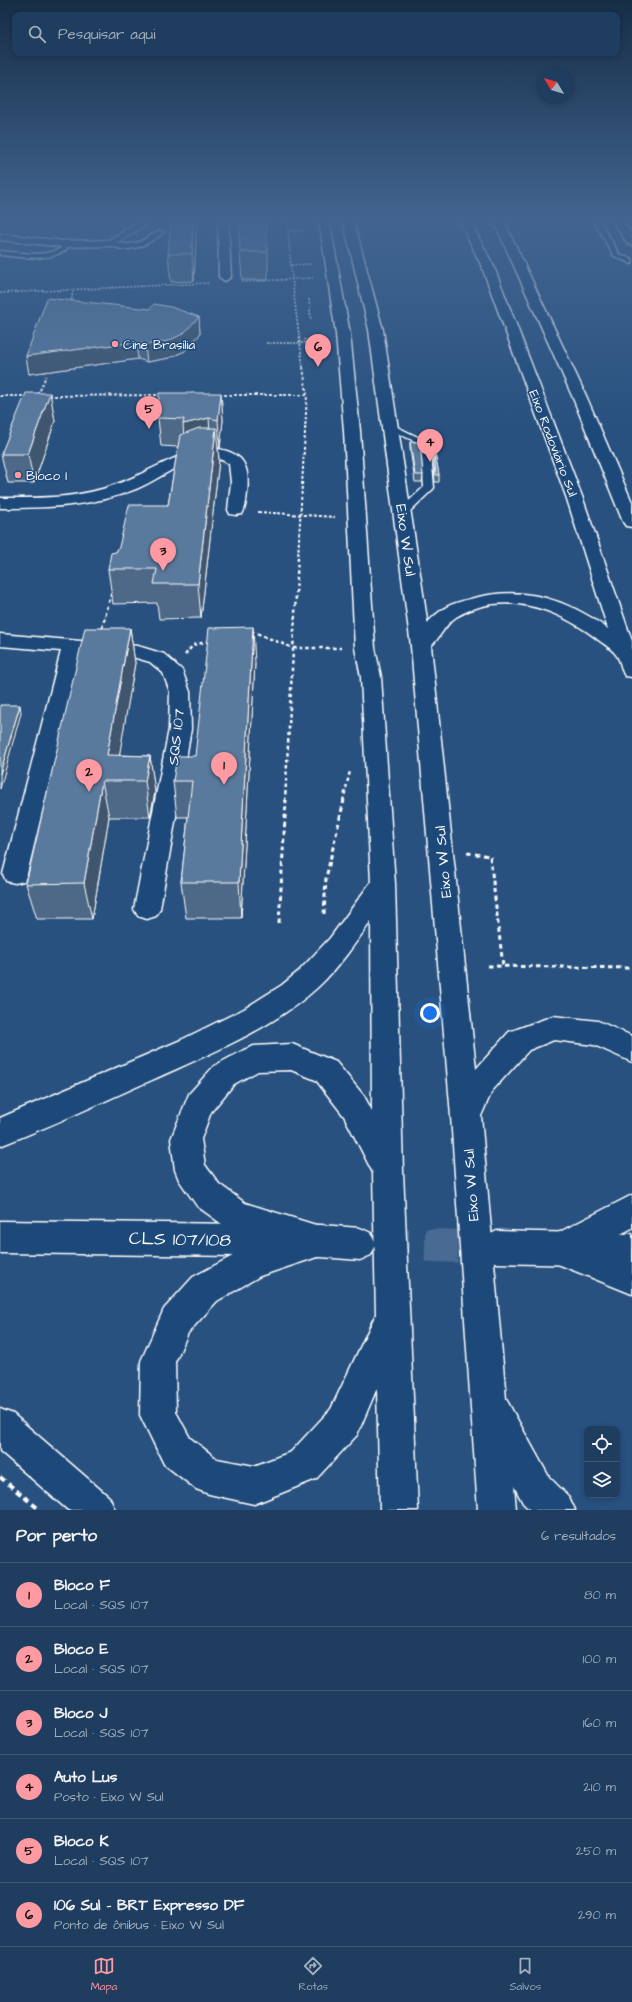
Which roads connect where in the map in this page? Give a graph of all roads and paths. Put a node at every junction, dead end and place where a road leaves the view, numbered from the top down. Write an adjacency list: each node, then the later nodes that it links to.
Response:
1 (99, 289): 7 (path)
2 (293, 289): 14 (path)
3 (337, 289): 28 (main road)
4 (366, 289): 21 (main road, Eixo W Sul)
5 (496, 289): 39 (main road, Eixo Rodoviário Sul)
6 (530, 289): 29 (main road)
7 (72, 291): 8 (path); 10 (path)
8 (0, 293)
9 (309, 299): 11 (path)
10 (70, 309)
11 (311, 321)
12 (305, 339): 14 (path)
13 (266, 343): 14 (path)
14 (301, 343): 18 (path)
15 (46, 376): 16 (path)
16 (165, 395)
17 (212, 395): 18 (path)
18 (307, 395): 27 (path)
19 (0, 396): 20 (path)
20 (30, 396)
21 (389, 426): 26 (main road, Eixo W Sul); 26 (lane)
22 (135, 483): 23 (main road); 24 (main road); 25 (main road)
23 (0, 503)
24 (130, 506)
25 (236, 510): 27 (path)
26 (403, 512): 35 (main road, Eixo W Sul)
27 (300, 516): 28 (path); 37 (path)
28 (357, 519): 38 (main road)
29 (632, 522)
30 (112, 589): 36 (path)
31 (244, 633): 37 (path)
32 (0, 640): 34 (main road)
33 (215, 640): 40 (path)
34 (72, 646): 36 (main road); 44 (main road)
35 (421, 646): 39 (main road); 43 (main road, Eixo W Sul)
36 (96, 648): 40 (main road)
37 (293, 648): 38 (path); 48 (path)
38 (365, 648): 45 (main road)
39 (626, 652): 41 (main road, Eixo Rodoviário Sul)
40 (172, 670): 46 (main road, SQS 107)
41 (632, 671)
42 (350, 770): 47 (path)
43 (442, 847): 50 (path); 53 (main road, Eixo W Sul)
44 (15, 874)
45 (383, 884): 54 (main road); 55 (main road)
46 (148, 909)
47 (324, 914)
48 (279, 924)
49 (488, 966): 50 (path)
50 (503, 966): 51 (path)
51 (632, 968)
52 (632, 1050): 53 (main road)
53 (466, 1116): 65 (main road, Eixo W Sul)
54 (0, 1132)
55 (388, 1172): 58 (main road); 64 (main road)
56 (632, 1212): 61 (main road)
57 (0, 1237): 58 (main road, CLS 107/108)
58 (321, 1241): 59 (main road, CLS 107/108); 64 (main road)
59 (360, 1244)
60 (497, 1247): 61 (main road)
61 (559, 1249): 62 (main road); 63 (main road)
62 (632, 1250)
63 (632, 1278)
64 (393, 1313): 70 (main road)
65 (487, 1398): 71 (main road, Eixo W Sul); 72 (main road)
66 (0, 1427): 69 (main road)
67 (0, 1477): 68 (path)
68 (40, 1510)
69 (96, 1510)
70 (399, 1510)
71 (497, 1510)
72 (556, 1510)

